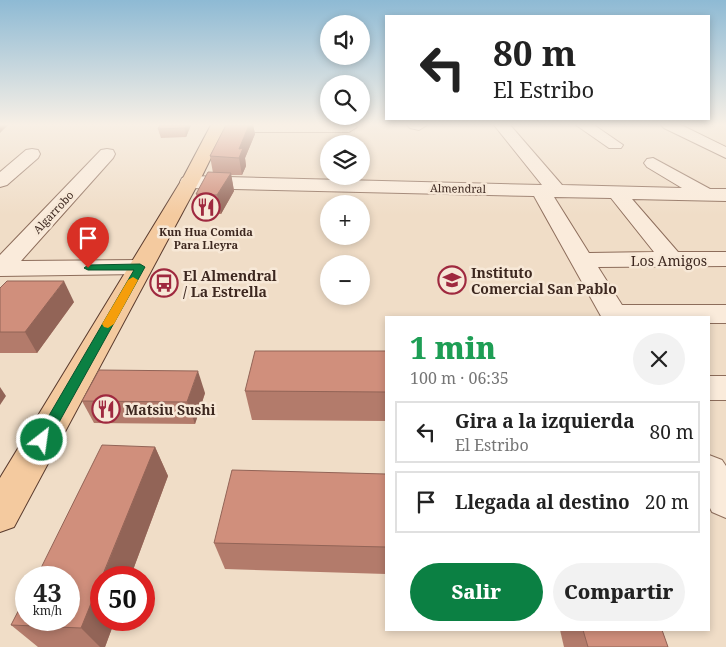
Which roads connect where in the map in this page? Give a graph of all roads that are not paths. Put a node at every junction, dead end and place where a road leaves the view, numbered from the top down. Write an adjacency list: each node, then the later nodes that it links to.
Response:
1 (31, 155): 6 (street)
2 (105, 155): 16 (street, Algarrobo)
3 (203, 155): 7 (main road)
4 (523, 155): 8 (street)
5 (653, 163): 10 (street)
6 (0, 181)
7 (189, 182): 8 (street, Almendral); 15 (main road)
8 (548, 190): 9 (street, Almendral); 13 (street)
9 (616, 192): 10 (street, Almendral); 14 (street)
10 (706, 195): 11 (street, Almendral)
11 (726, 196)
12 (726, 259): 14 (street, Los Amigos)
13 (582, 260): 14 (street, Los Amigos); 18 (street)
14 (672, 260)
15 (140, 267): 16 (street); 21 (main road)
16 (0, 268)
17 (726, 314): 18 (street)
18 (615, 316)
19 (710, 388): 20 (street)
20 (726, 388)
21 (0, 514)

